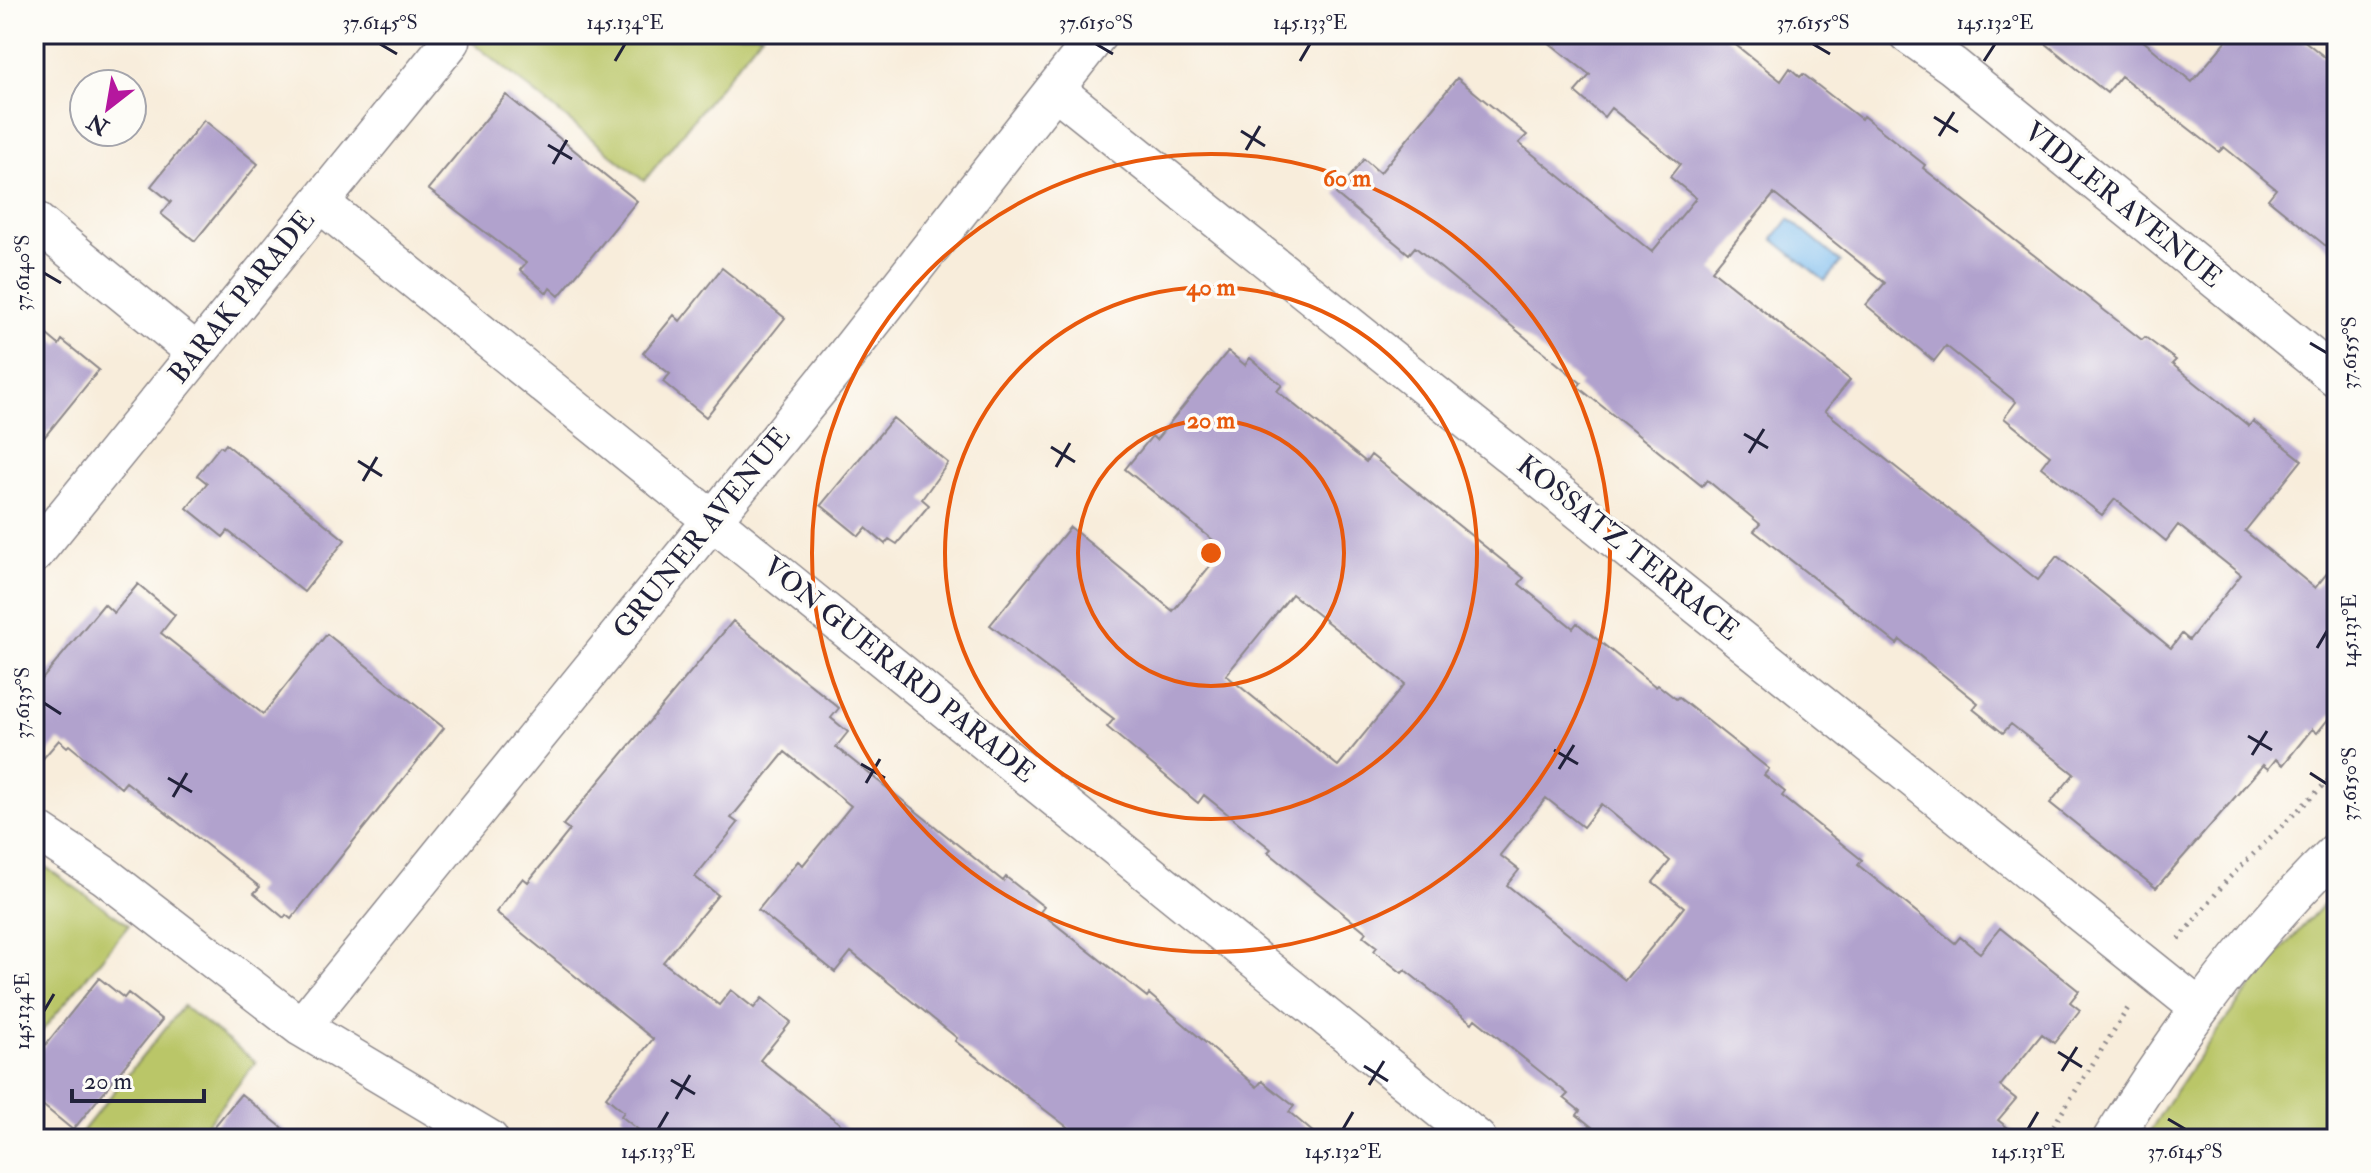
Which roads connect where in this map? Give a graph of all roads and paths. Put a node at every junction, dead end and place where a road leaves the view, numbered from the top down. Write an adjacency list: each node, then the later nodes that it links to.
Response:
1 (1098, 34): 4 (street, GRUNER AVENUE)
2 (1908, 34): 8 (street, VIDLER AVENUE)
3 (451, 41): 5 (street, BARAK PARADE)
4 (1057, 91): 9 (street, GRUNER AVENUE); 13 (street, KOSSATZ TERRACE)
5 (320, 203): 7 (street, BARAK PARADE); 9 (street, VON GUERARD PARADE)
6 (34, 220): 7 (street)
7 (197, 353): 10 (street, BARAK PARADE)
8 (2337, 378)
9 (713, 520): 14 (street, GRUNER AVENUE); 16 (street, VON GUERARD PARADE)
10 (34, 554)
11 (34, 829): 14 (street)
12 (2337, 851): 13 (street)
13 (2198, 1007): 17 (street)
14 (301, 1027): 15 (street)
15 (489, 1139)
16 (1477, 1139)
17 (2112, 1139)

